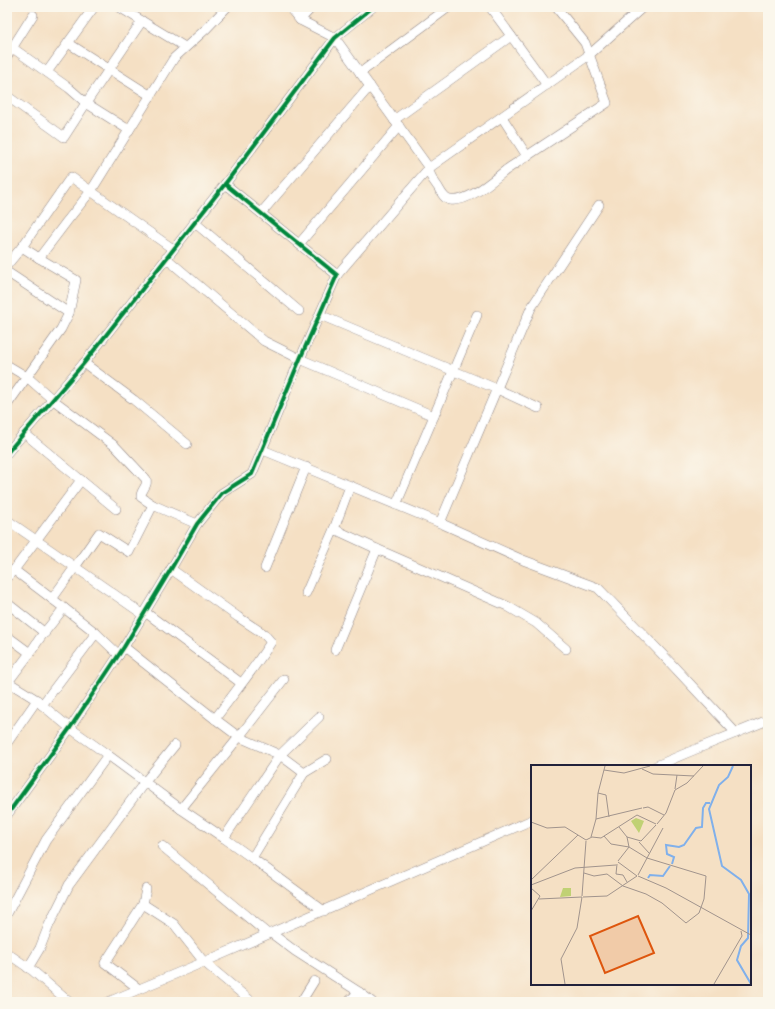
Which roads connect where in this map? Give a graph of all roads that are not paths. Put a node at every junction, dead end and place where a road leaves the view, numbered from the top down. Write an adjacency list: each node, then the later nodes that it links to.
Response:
1 (94, 7): 16 (street)
2 (119, 7): 13 (street)
3 (227, 7): 18 (street)
4 (289, 7): 12 (street)
5 (312, 7): 12 (street)
6 (373, 7): 15 (street)
7 (449, 7): 23 (street)
8 (490, 7): 14 (street)
9 (556, 7): 20 (street)
10 (643, 7): 20 (street)
11 (33, 16): 17 (street)
12 (300, 20): 15 (street)
13 (142, 21): 18 (street); 21 (street)
14 (511, 36): 24 (street); 30 (street)
15 (335, 38): 23 (street); 34 (street)
16 (68, 43): 21 (street); 22 (street)
17 (10, 46): 19 (street); 22 (street)
18 (185, 47): 27 (street)
19 (7, 56)
20 (589, 56): 24 (street); 32 (street)
21 (109, 70): 27 (street); 28 (street)
22 (47, 72): 28 (street)
23 (360, 73): 25 (street)
24 (547, 85): 29 (street)
25 (370, 86): 30 (street); 37 (street)
26 (7, 96): 28 (street)
27 (151, 96): 31 (street)
28 (86, 103): 31 (street)
29 (502, 117): 32 (street); 33 (street)
30 (397, 123): 33 (street); 39 (street)
31 (129, 130): 35 (street)
32 (527, 156): 33 (street)
33 (429, 168): 46 (street)
34 (225, 184): 37 (street); 38 (street)
35 (91, 191): 40 (street); 41 (street); 42 (street)
36 (599, 204): 56 (street)
37 (261, 213): 39 (street)
38 (194, 222): 41 (street); 47 (street)
39 (299, 244): 46 (street)
40 (22, 247): 42 (street); 44 (street)
41 (173, 249): 43 (street)
42 (39, 258): 48 (street)
43 (166, 258): 51 (street); 52 (street)
44 (7, 265)
45 (7, 272): 48 (street)
46 (337, 275): 49 (street)
47 (299, 310)
48 (69, 313): 55 (street)
49 (320, 315): 51 (street); 54 (street)
50 (477, 315): 54 (street)
51 (300, 359): 60 (street); 63 (street)
52 (84, 363): 57 (street); 62 (street)
53 (7, 365): 55 (street)
54 (454, 371): 56 (street); 60 (street)
55 (27, 377): 57 (street); 58 (street)
56 (497, 389): 59 (street); 73 (street)
57 (52, 399): 61 (street); 69 (street)
58 (7, 406)
59 (538, 408)
60 (434, 416): 68 (street)
61 (24, 433): 64 (street); 66 (street)
62 (187, 444)
63 (263, 450): 65 (street); 72 (street)
64 (7, 453)
65 (306, 468): 67 (street); 78 (street)
66 (81, 480): 70 (street); 75 (street)
67 (350, 486): 68 (street); 74 (street)
68 (396, 505): 73 (street)
69 (153, 506): 72 (street); 77 (street)
70 (116, 509)
71 (7, 520): 75 (street)
72 (197, 524): 79 (street)
73 (440, 524): 101 (street)
74 (334, 529): 76 (street); 81 (street)
75 (35, 540): 77 (street); 80 (street)
76 (377, 549): 89 (street); 90 (street)
77 (75, 567): 82 (street); 85 (street)
78 (266, 568)
79 (171, 569): 85 (street); 95 (street)
80 (10, 573): 82 (street)
81 (306, 593)
82 (52, 600): 84 (street)
83 (7, 603): 86 (street)
84 (64, 608): 86 (street); 87 (street)
85 (144, 614): 91 (street); 95 (street)
86 (45, 632): 92 (street)
87 (96, 633): 91 (street); 96 (street)
88 (7, 636): 92 (street)
89 (335, 650)
90 (566, 650)
91 (121, 651): 98 (street); 100 (street)
92 (30, 654): 94 (street)
93 (284, 679): 102 (street)
94 (7, 683): 96 (street)
95 (241, 683): 98 (street)
96 (40, 702): 100 (street); 103 (street)
97 (319, 717): 106 (street)
98 (215, 719): 102 (street)
99 (768, 720): 101 (street)
100 (70, 728): 105 (street); 112 (street)
101 (736, 733): 108 (street)
102 (239, 737): 106 (street); 111 (street)
103 (7, 743)
104 (175, 745): 110 (street)
105 (108, 755): 110 (street); 120 (street)
106 (280, 755): 109 (street); 114 (street)
107 (327, 759): 109 (street)
108 (658, 765)
109 (304, 773): 116 (street)
110 (144, 783): 111 (street); 124 (street)
111 (180, 809): 114 (street)
112 (7, 815)
113 (531, 820): 119 (street)
114 (224, 838): 116 (street)
115 (162, 846): 121 (street)
116 (252, 858): 119 (street)
117 (146, 890): 118 (street)
118 (143, 904): 123 (street); 126 (street)
119 (324, 911): 121 (street)
120 (7, 914)
121 (269, 934): 123 (street); 127 (street)
122 (7, 953): 124 (street)
123 (204, 962): 126 (street); 130 (street)
124 (28, 968): 128 (street)
125 (314, 981): 131 (street)
126 (139, 989): 129 (street)
127 (359, 992): 132 (street); 133 (street)
128 (69, 1002)
129 (108, 1002)
130 (252, 1002)
131 (301, 1002)
132 (348, 1002)
133 (372, 1002)

